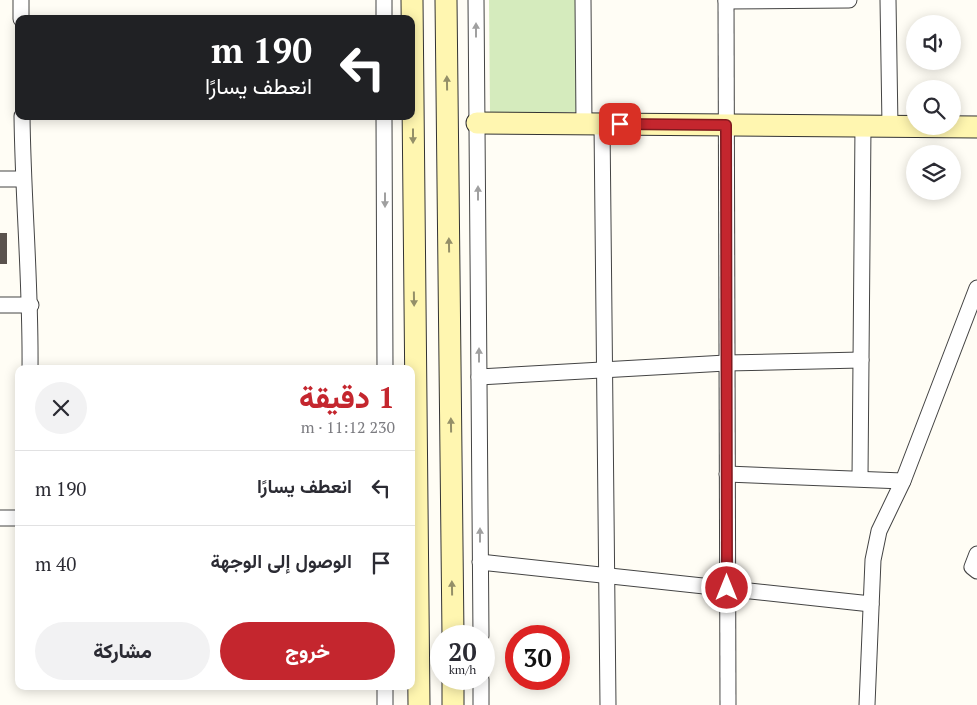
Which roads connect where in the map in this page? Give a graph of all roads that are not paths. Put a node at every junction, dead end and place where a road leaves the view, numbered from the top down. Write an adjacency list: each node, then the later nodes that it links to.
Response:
1 (21, 0): 10 (street)
2 (384, 0): 11 (street)
3 (412, 0): 12 (main road, one-way to 12)
4 (446, 0): 44 (main road, one-way to 4)
5 (476, 0): 16 (street, one-way to 5)
6 (583, 0): 17 (street)
7 (726, 0): 8 (street); 18 (street)
8 (850, 0)
9 (888, 0): 20 (street)
10 (21, 15)
11 (384, 15)
12 (412, 15)
13 (22, 120): 23 (street)
14 (384, 120): 30 (street, one-way to 30)
15 (413, 120): 50 (main road, one-way to 50)
16 (477, 123): 17 (main road); 32 (street, one-way to 16)
17 (593, 124): 18 (main road); 31 (street)
18 (726, 125): 19 (main road); 28 (street)
19 (863, 126): 20 (main road); 27 (street)
20 (890, 126): 21 (main road)
21 (977, 127)
22 (0, 179): 23 (street)
23 (23, 179): 25 (street)
24 (977, 288): 35 (street)
25 (31, 304): 26 (street); 29 (street)
26 (0, 305)
27 (861, 360): 28 (street); 34 (street)
28 (726, 363): 31 (street); 33 (street)
29 (30, 365)
30 (385, 365)
31 (604, 369): 32 (street); 41 (street)
32 (479, 377): 39 (street, one-way to 32)
33 (727, 474): 34 (street); 42 (street)
34 (860, 478): 35 (street)
35 (903, 481): 43 (street)
36 (0, 518): 37 (street)
37 (15, 518)
38 (977, 554): 40 (street)
39 (480, 562): 41 (street); 45 (street)
40 (977, 571)
41 (605, 576): 42 (street); 53 (street)
42 (727, 588): 43 (street); 54 (street)
43 (871, 604): 55 (street)
44 (453, 625)
45 (481, 625)
46 (385, 690): 49 (street)
47 (453, 690): 51 (main road)
48 (481, 690): 52 (street)
49 (385, 705)
50 (419, 705)
51 (453, 705)
52 (481, 705)
53 (608, 705)
54 (728, 705)
55 (866, 705)

